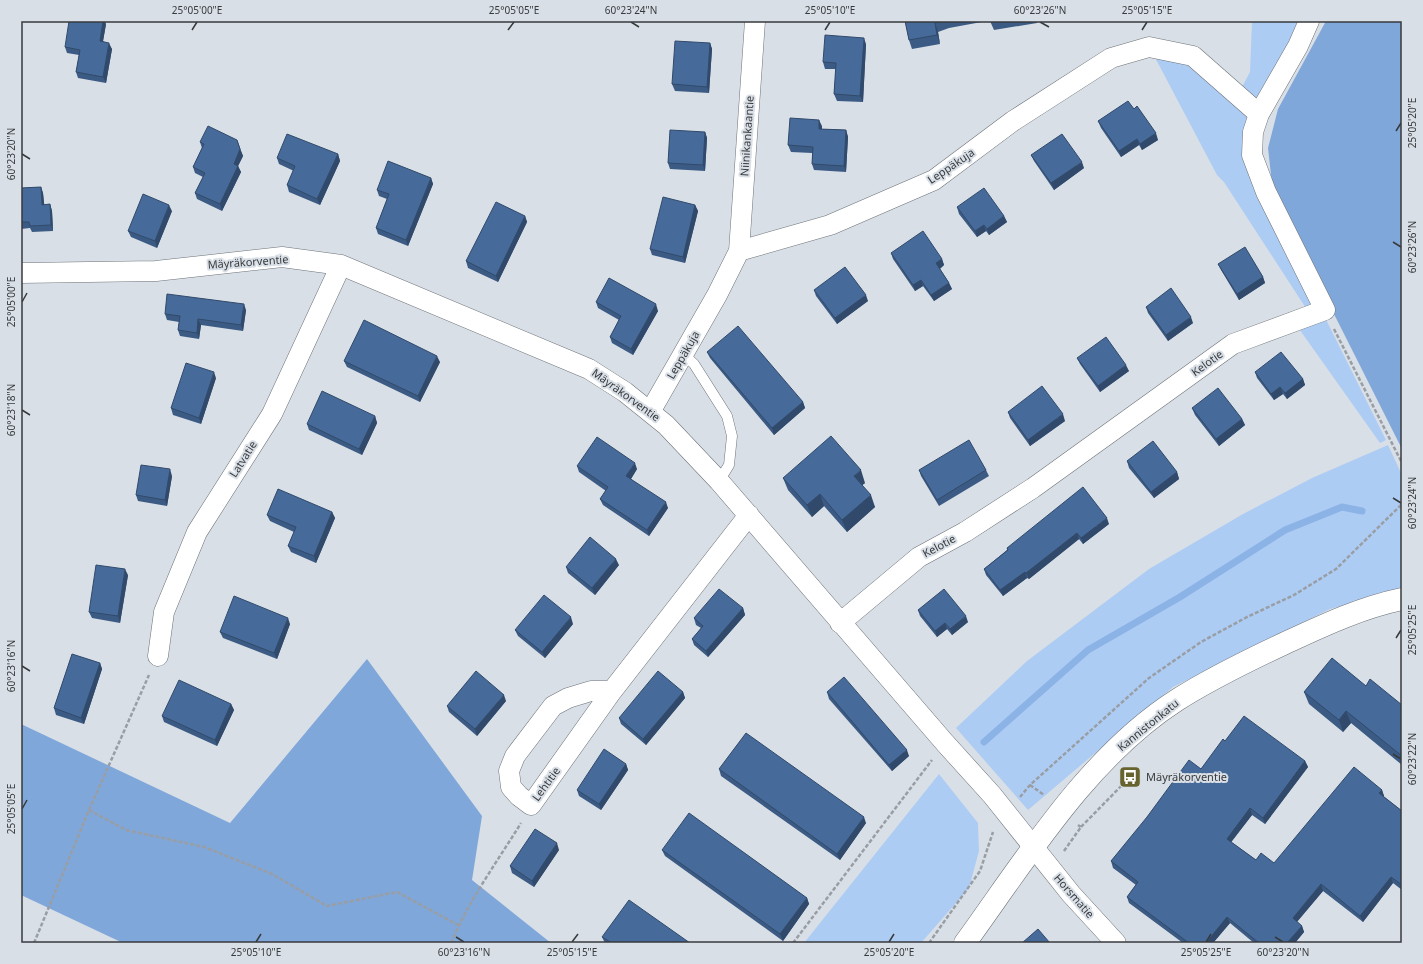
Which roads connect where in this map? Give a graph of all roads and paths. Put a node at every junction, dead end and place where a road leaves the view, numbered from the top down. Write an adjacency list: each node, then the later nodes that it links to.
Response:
1 (755, 21): 4 (street, Niinikankaantie)
2 (1309, 21): 3 (street)
3 (1259, 114): 4 (street, Leppäkuja); 7 (street)
4 (739, 251): 8 (street, Leppäkuja)
5 (341, 265): 6 (street, Mäyräkorventie); 9 (street, Mäyräkorventie); 17 (street, Latvatie)
6 (21, 273)
7 (1325, 310): 10 (path); 16 (street, Kelotie)
8 (683, 354): 9 (street, Leppäkuja); 11 (lane)
9 (650, 412): 11 (street, Mäyräkorventie)
10 (1402, 463)
11 (719, 481): 13 (street, Mäyräkorventie)
12 (1402, 504): 15 (path)
13 (750, 515): 16 (street, Mäyräkorventie); 18 (street, Lehtitie)
14 (1402, 599): 24 (street, Kannistonkatu)
15 (1247, 617)
16 (840, 623): 19 (street, Mäyräkorventie)
17 (158, 656): 22 (path)
18 (612, 691): 21 (street, Lehtitie); 21 (street, Lehtitie)
19 (945, 743): 24 (street, Mäyräkorventie); 28 (path)
20 (1130, 777): 23 (path)
21 (531, 805): 25 (path)
22 (89, 810): 25 (path); 26 (path)
23 (1081, 828)
24 (1034, 848): 29 (street, Kannistonkatu); 30 (street, Horsmatie)
25 (458, 925): 27 (path)
26 (34, 943)
27 (451, 943)
28 (793, 943)
29 (966, 943)
30 (1116, 943)

